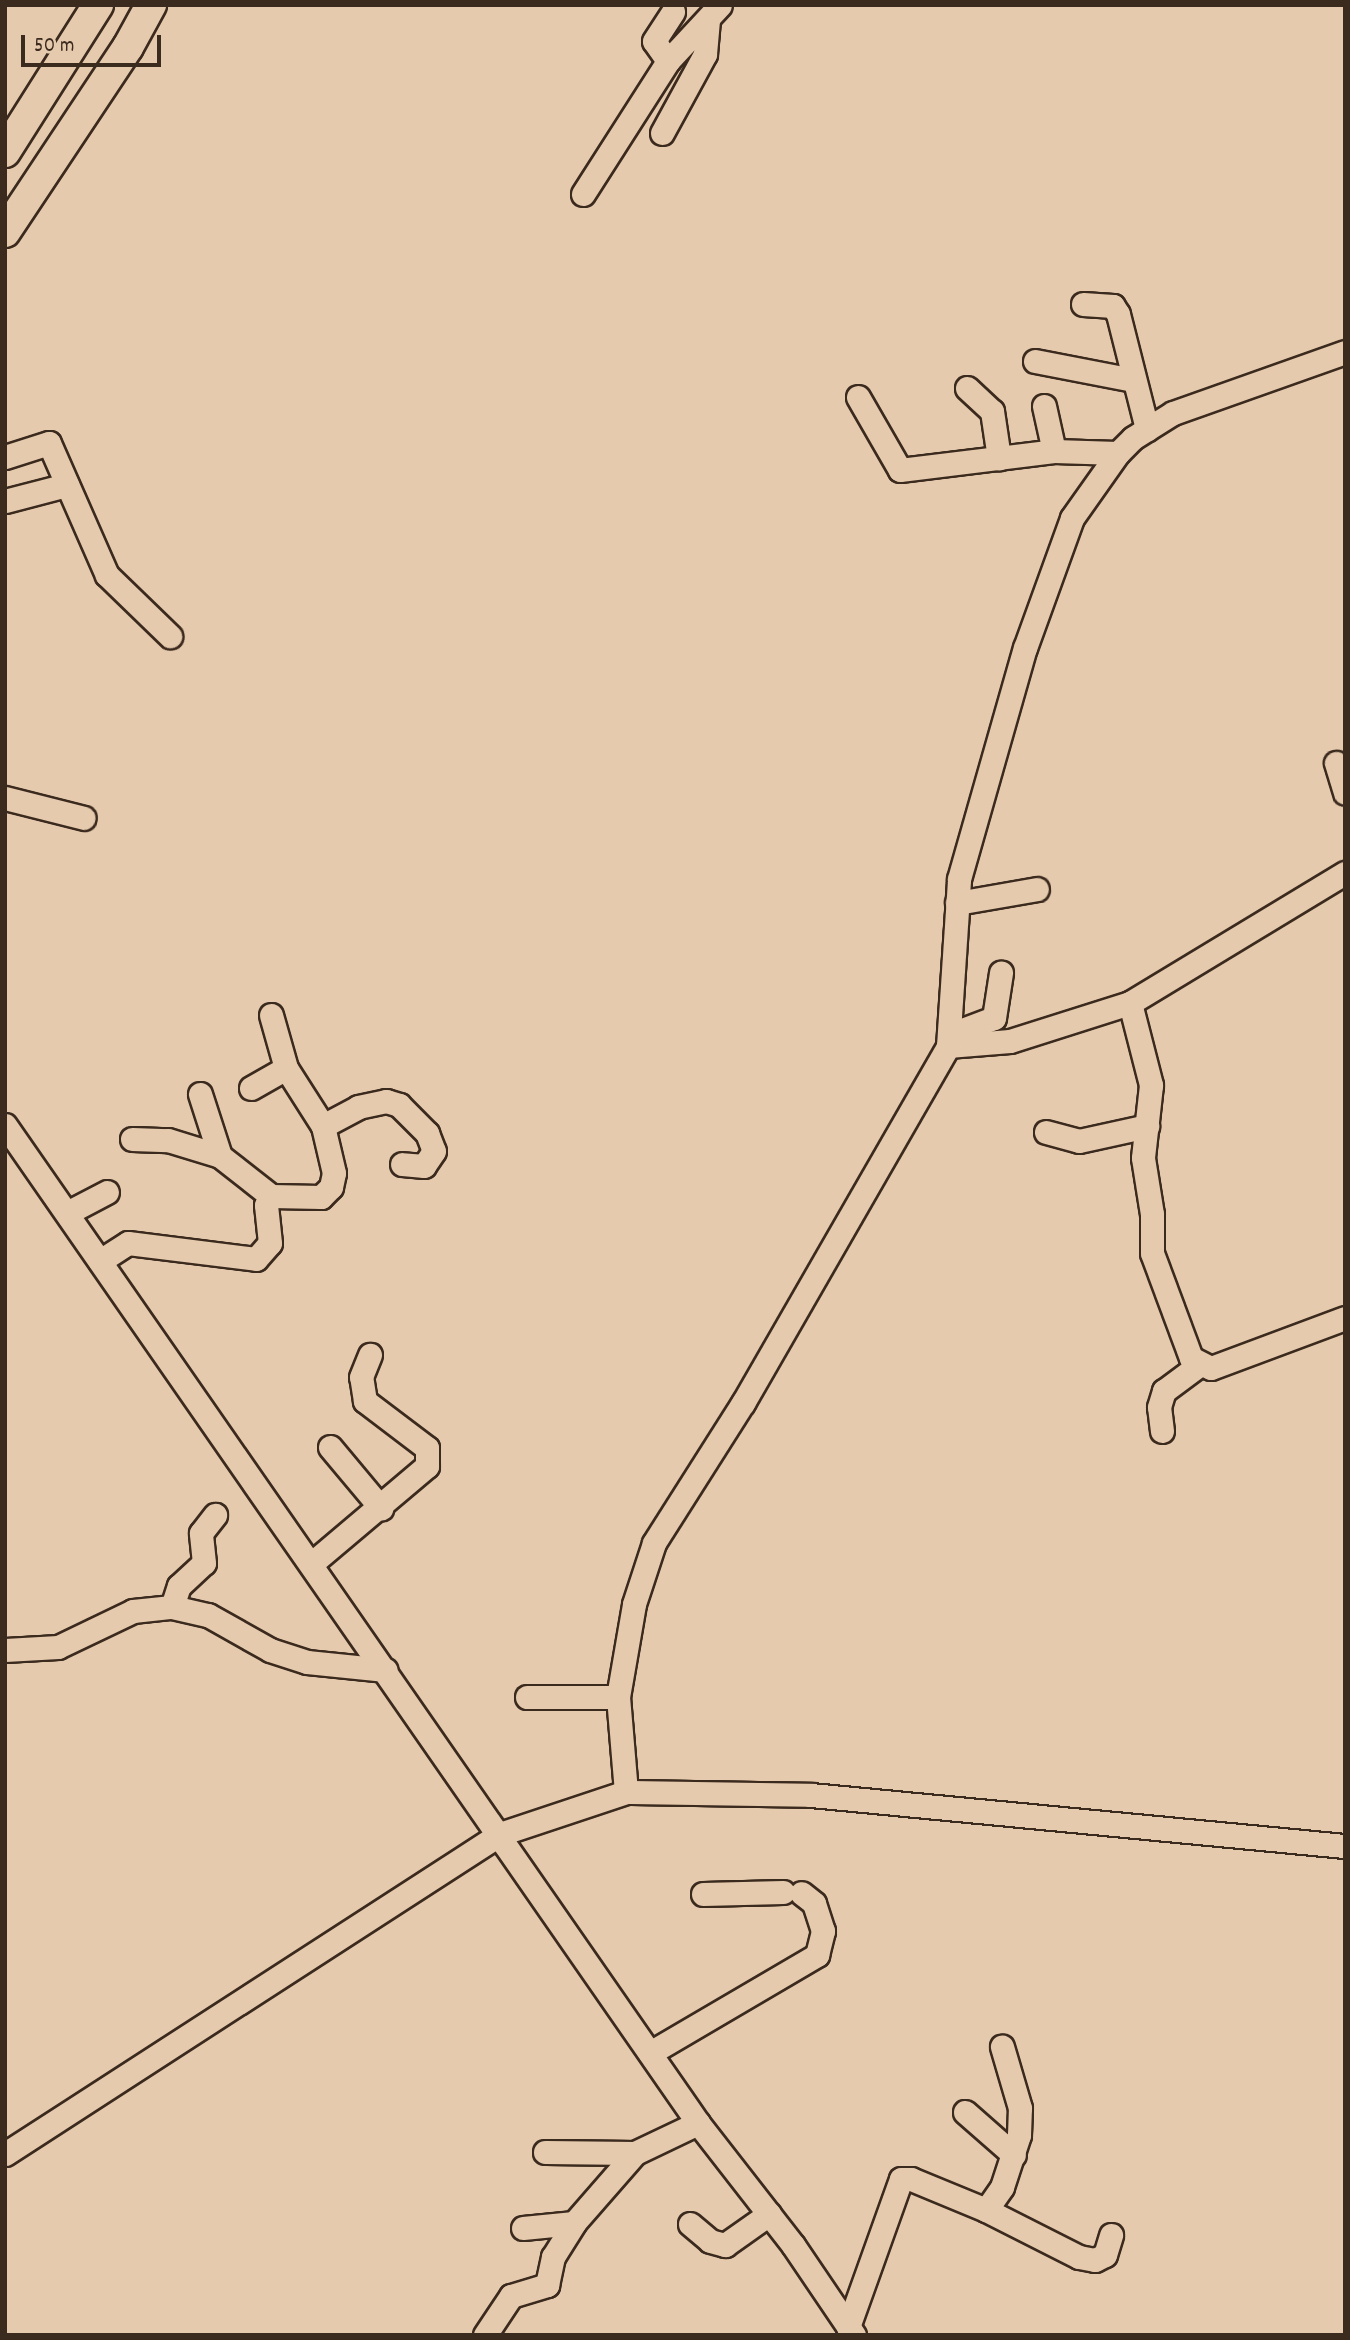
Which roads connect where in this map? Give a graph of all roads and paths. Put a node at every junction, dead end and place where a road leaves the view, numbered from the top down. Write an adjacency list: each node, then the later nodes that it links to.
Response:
1 (98, 5): 7 (main road)
2 (151, 5): 9 (main road)
3 (673, 12): 5 (street)
4 (714, 12): 5 (street); 6 (street)
5 (668, 61): 8 (street)
6 (662, 133)
7 (5, 152)
8 (583, 194)
9 (5, 232)
10 (1083, 304): 13 (street)
11 (1345, 352): 17 (street)
12 (1035, 361): 13 (street)
13 (1133, 380): 17 (street)
14 (967, 388): 21 (street)
15 (858, 397): 21 (street)
16 (1044, 406): 18 (street)
17 (1147, 429): 19 (street)
18 (1054, 451): 19 (street); 21 (street)
19 (1118, 453): 31 (street)
20 (5, 457): 22 (street)
21 (999, 458)
22 (67, 485): 23 (street); 24 (street)
23 (5, 501)
24 (170, 636)
25 (1336, 763): 26 (street)
26 (1345, 793)
27 (5, 798): 28 (street)
28 (84, 818)
29 (1345, 873): 33 (street)
30 (1037, 889): 31 (street)
31 (957, 903): 35 (street)
32 (1001, 973): 35 (street)
33 (1130, 1003): 35 (street); 41 (street)
34 (271, 1015): 36 (street)
35 (948, 1040): 62 (street)
36 (286, 1068): 37 (street); 40 (street)
37 (251, 1087)
38 (200, 1094): 44 (street)
39 (5, 1125): 48 (street)
40 (323, 1126): 45 (street); 47 (street)
41 (1147, 1126): 42 (street); 52 (street)
42 (1046, 1132)
43 (132, 1139): 44 (street)
44 (220, 1156): 47 (street)
45 (402, 1164)
46 (107, 1192): 48 (street)
47 (271, 1196): 49 (street)
48 (67, 1213): 49 (street)
49 (100, 1261): 57 (street)
50 (1345, 1318): 52 (street)
51 (370, 1354): 55 (street)
52 (1199, 1365): 53 (street)
53 (1162, 1431)
54 (330, 1447): 55 (street)
55 (381, 1508): 57 (street)
56 (215, 1515): 58 (street)
57 (311, 1564): 60 (street)
58 (172, 1607): 59 (street); 60 (street)
59 (5, 1650)
60 (386, 1670): 64 (street)
61 (527, 1697): 62 (street)
62 (618, 1697): 63 (street)
63 (626, 1792): 64 (street); 65 (street)
64 (500, 1834): 68 (street); 73 (street)
65 (1345, 1846)
66 (703, 1894): 68 (street)
67 (1002, 2047): 74 (street)
68 (650, 2053): 70 (street)
69 (965, 2112): 74 (street)
70 (698, 2123): 72 (street); 76 (street)
71 (545, 2152): 72 (street)
72 (635, 2153): 77 (street)
73 (5, 2154)
74 (1014, 2155): 75 (street)
75 (986, 2210): 80 (street); 81 (street)
76 (769, 2214): 78 (street); 81 (street)
77 (573, 2223): 79 (street); 82 (street)
78 (690, 2224)
79 (523, 2228)
80 (1111, 2235)
81 (851, 2331)
82 (485, 2335)

